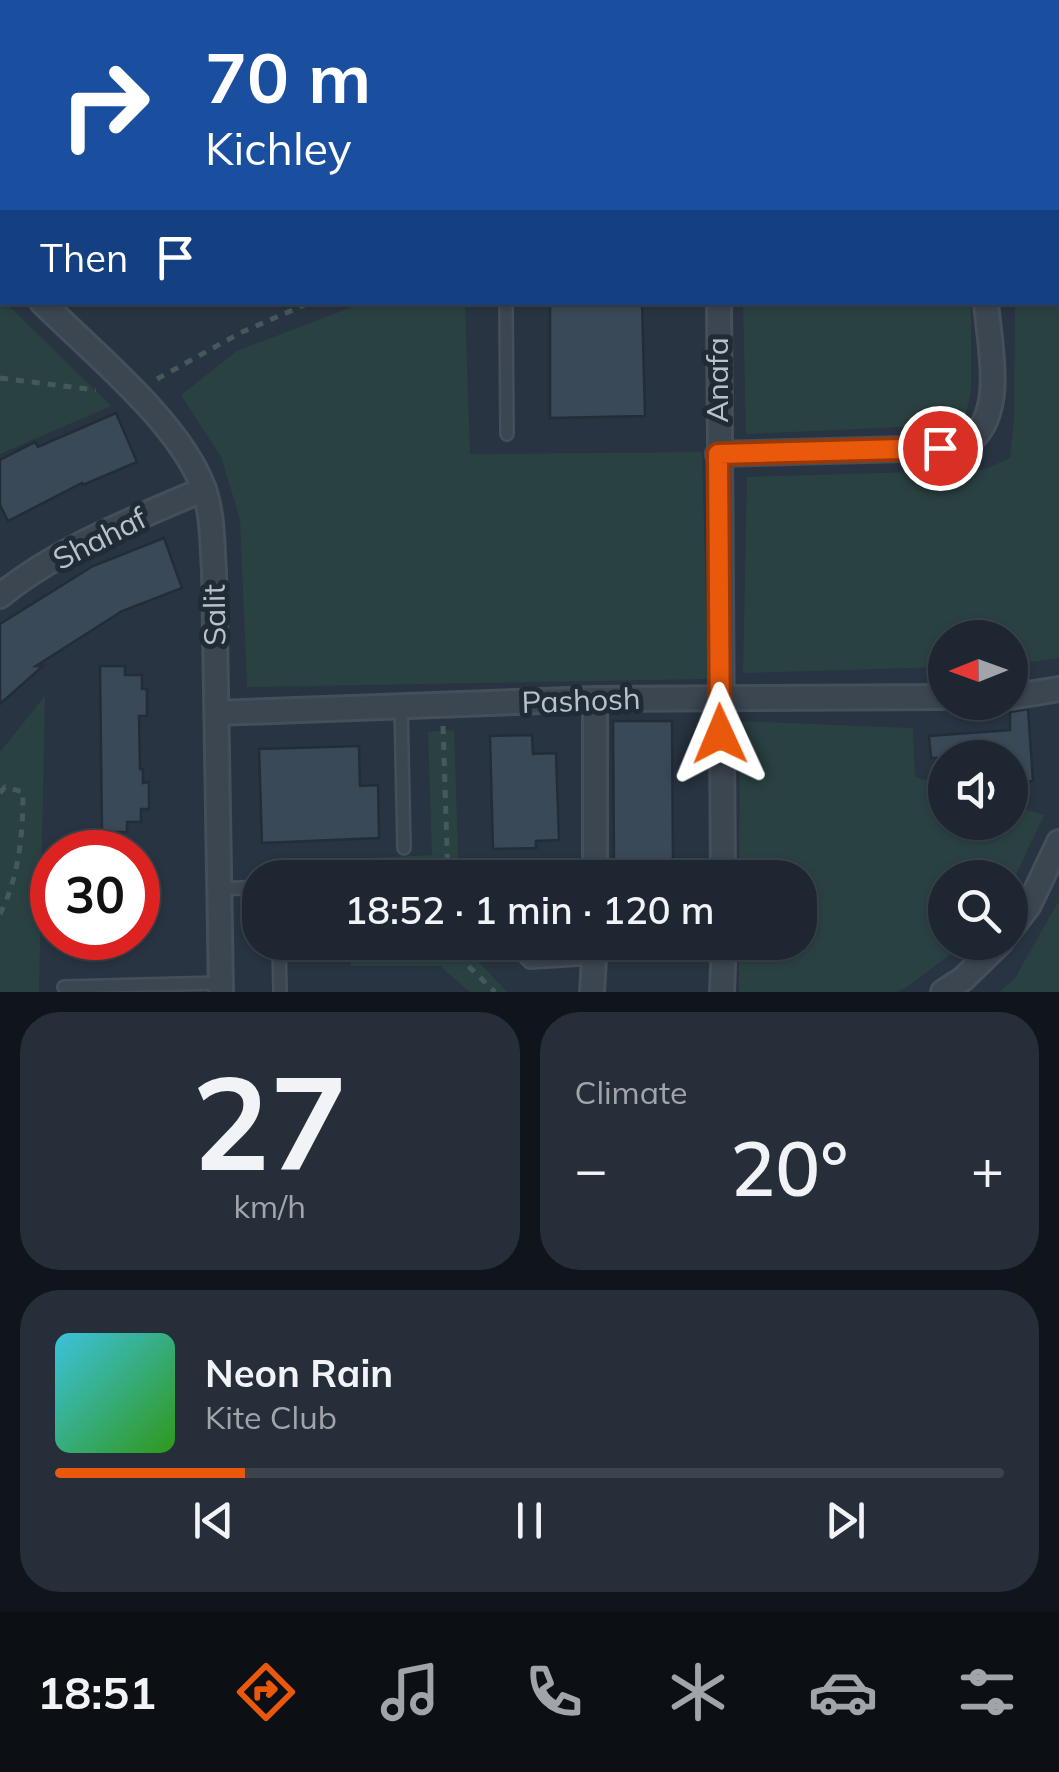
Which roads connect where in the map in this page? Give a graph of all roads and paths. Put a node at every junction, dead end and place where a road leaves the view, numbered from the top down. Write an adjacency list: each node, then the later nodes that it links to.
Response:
1 (45, 305): 7 (street, Salit)
2 (304, 305): 7 (path)
3 (506, 305): 8 (lane)
4 (719, 305): 9 (street, Anafa)
5 (986, 305): 9 (street)
6 (0, 378): 7 (path)
7 (136, 395): 10 (street, Salit)
8 (506, 434)
9 (718, 454): 14 (street, Anafa)
10 (204, 490): 11 (street, Shahaf); 19 (street, Salit)
11 (0, 596)
12 (1059, 689): 13 (street)
13 (1028, 693)
14 (720, 698): 15 (street, Pashosh); 16 (street, Pashosh); 25 (street, Anafa)
15 (928, 698)
16 (594, 699): 17 (street, Pashosh); 24 (street)
17 (442, 705): 18 (street, Pashosh); 23 (path)
18 (401, 706): 19 (street, Pashosh); 22 (lane)
19 (216, 713): 27 (street, Salit)
20 (0, 794): 29 (path)
21 (1059, 842): 28 (street)
22 (404, 848)
23 (447, 860)
24 (594, 860)
25 (723, 860)
26 (242, 888): 27 (lane)
27 (220, 890): 36 (street, Salit)
28 (1028, 906)
29 (0, 914)
30 (279, 960): 37 (lane)
31 (462, 960): 38 (path)
32 (594, 960): 39 (street)
33 (723, 960): 40 (street)
34 (983, 960): 41 (street)
35 (64, 987): 36 (lane)
36 (221, 988)
37 (280, 992)
38 (495, 992)
39 (592, 992)
40 (722, 992)
41 (943, 992)

